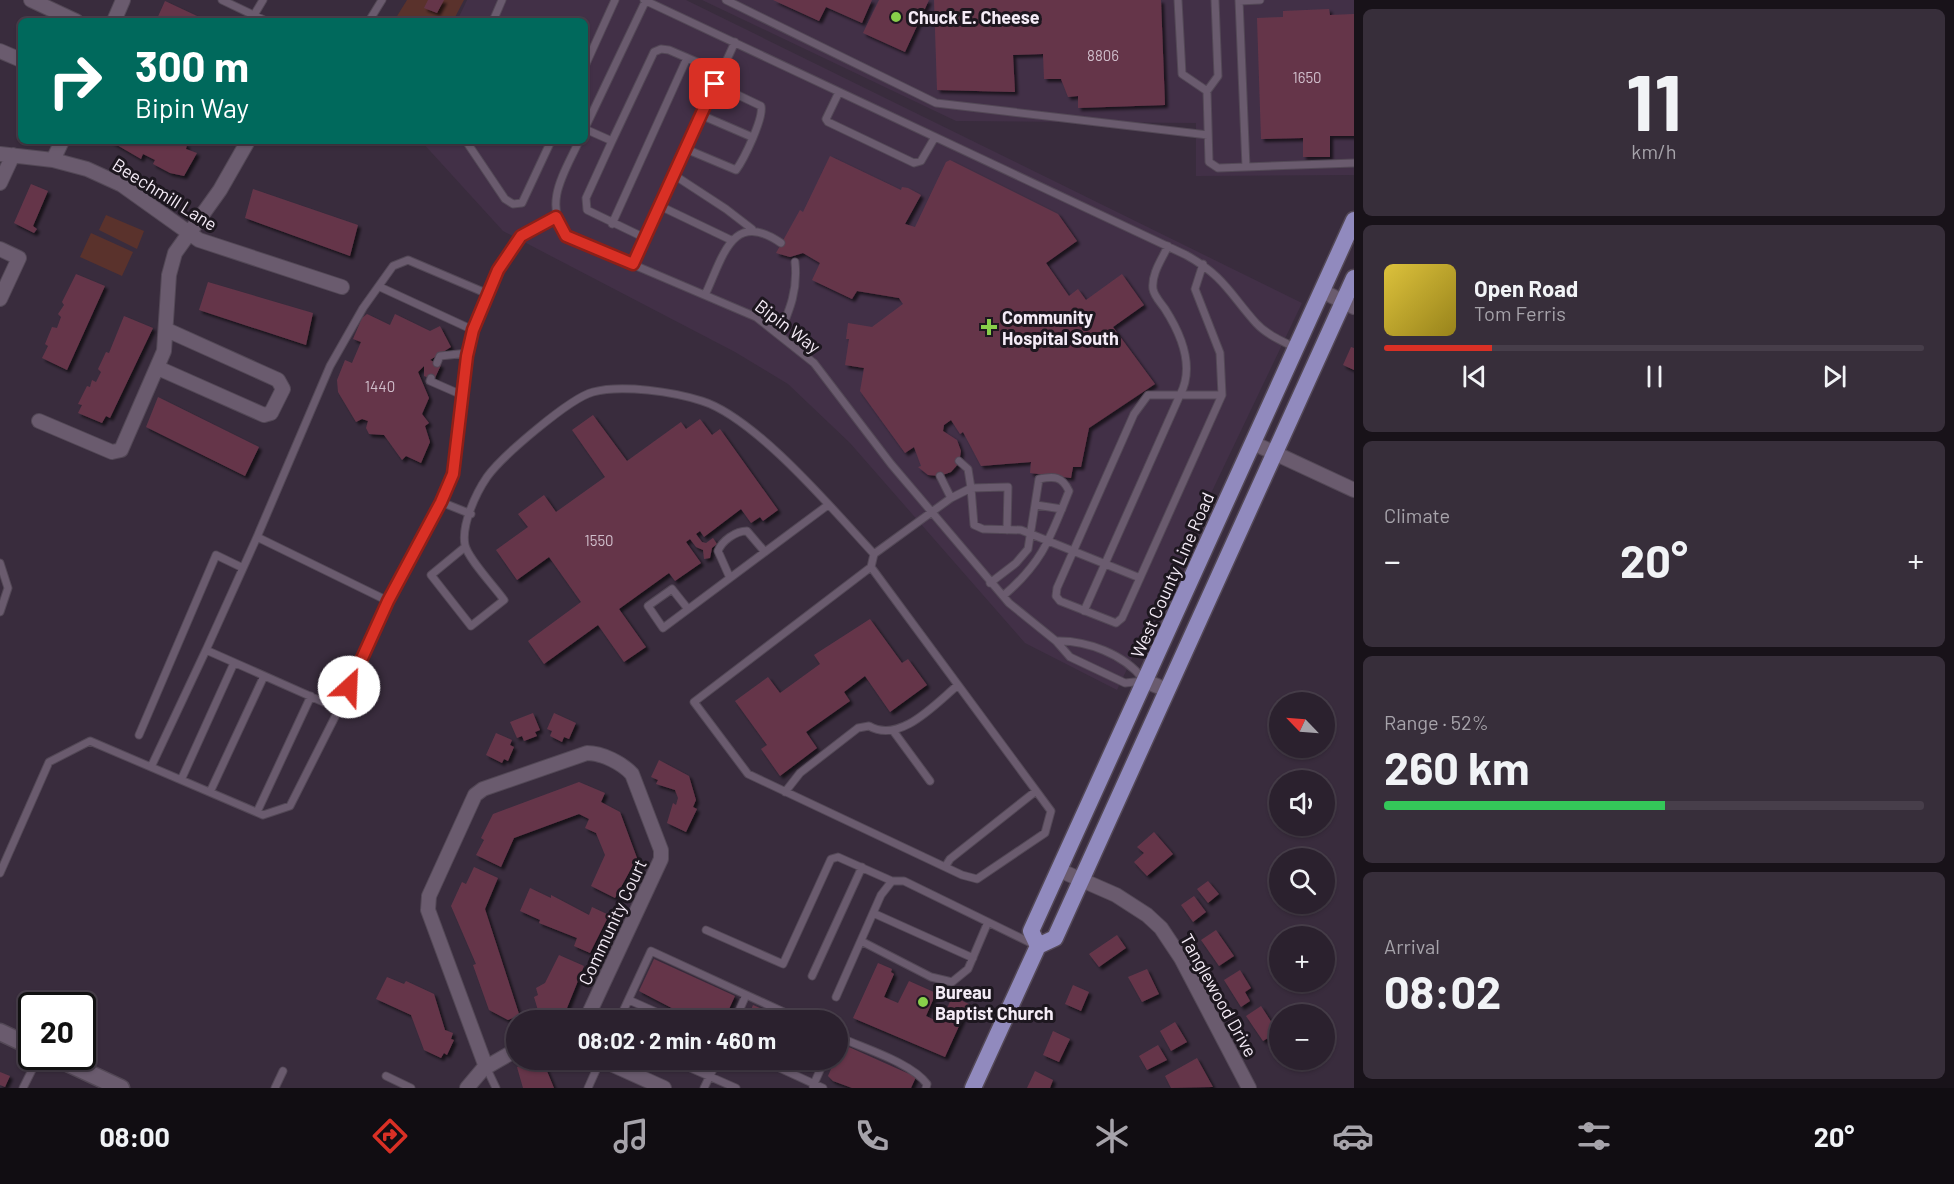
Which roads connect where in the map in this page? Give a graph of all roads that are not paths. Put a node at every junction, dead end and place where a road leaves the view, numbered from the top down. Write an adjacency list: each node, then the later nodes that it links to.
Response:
1 (31, 0): 15 (street)
2 (123, 0): 16 (street)
3 (222, 0): 14 (lane)
4 (262, 0): 14 (lane)
5 (382, 0): 18 (lane)
6 (502, 0): 19 (lane)
7 (615, 0): 24 (lane)
8 (645, 0): 20 (lane); 30 (lane)
9 (726, 0): 32 (lane)
10 (1178, 0): 27 (lane)
11 (1215, 0): 27 (lane)
12 (1260, 0): 13 (lane)
13 (1239, 1): 45 (lane)
14 (254, 15): 17 (lane)
15 (70, 18)
16 (115, 18)
17 (260, 18)
18 (371, 18)
19 (494, 18)
20 (735, 42): 25 (lane); 28 (lane)
21 (0, 51): 23 (street)
22 (687, 58): 25 (lane); 35 (lane); 51 (lane)
23 (18, 59)
24 (588, 59)
25 (720, 72): 26 (lane)
26 (715, 84): 29 (lane); 33 (lane)
27 (1207, 91): 32 (lane)
28 (839, 92): 34 (lane); 34 (lane)
29 (701, 115): 33 (lane); 41 (lane)
30 (588, 123)
31 (588, 130): 35 (lane)
32 (1208, 135): 45 (lane)
33 (752, 137): 41 (lane)
34 (934, 137): 57 (lane)
35 (612, 141): 51 (lane)
36 (61, 144): 43 (street)
37 (246, 144): 53 (street)
38 (468, 144): 39 (lane)
39 (550, 144)
40 (578, 144): 49 (lane)
41 (686, 148): 46 (lane)
42 (7, 154): 43 (street, Beechmill Lane); 47 (street)
43 (53, 160): 53 (street, Beechmill Lane)
44 (1354, 163): 45 (lane)
45 (1246, 167)
46 (674, 175): 48 (lane); 52 (lane)
47 (0, 183)
48 (660, 206): 54 (lane); 55 (lane)
49 (556, 217): 60 (lane, Bipin Way); 66 (lane)
50 (1354, 220): 65 (main road, West County Line Road)
51 (612, 224): 54 (lane)
52 (752, 229): 55 (lane); 56 (lane)
53 (189, 234): 63 (street, Beechmill Lane); 70 (street)
54 (645, 238): 60 (lane)
55 (731, 240): 67 (lane)
56 (781, 243)
57 (1168, 246): 61 (lane); 79 (lane)
58 (0, 249): 68 (street)
59 (795, 262): 72 (lane)
60 (633, 264): 67 (lane, Bipin Way)
61 (1203, 264): 73 (lane); 80 (lane)
62 (1354, 278): 69 (main road, West County Line Road)
63 (342, 287)
64 (380, 287): 66 (lane); 71 (lane); 97 (lane)
65 (1322, 291): 69 (street); 73 (main road, West County Line Road)
66 (488, 294): 71 (lane)
67 (705, 295): 72 (lane, Bipin Way)
68 (0, 299)
69 (1351, 304): 83 (main road, West County Line Road)
70 (167, 330): 76 (street); 76 (street)
71 (473, 330): 74 (lane)
72 (779, 334): 93 (lane, Bipin Way)
73 (1296, 348): 82 (main road, West County Line Road)
74 (468, 353): 75 (lane); 78 (lane)
75 (437, 363)
76 (158, 368): 81 (street)
77 (431, 378): 78 (lane)
78 (462, 394): 89 (lane)
79 (1180, 395): 80 (lane); 100 (lane); 104 (lane)
80 (1222, 395): 108 (lane)
81 (39, 422)
82 (1253, 443): 83 (street); 119 (main road, West County Line Road)
83 (1275, 454): 87 (street); 121 (main road, West County Line Road)
84 (959, 461): 86 (lane)
85 (940, 476): 88 (lane)
86 (971, 488): 88 (lane); 95 (lane); 95 (lane)
87 (1354, 490)
88 (951, 498): 93 (lane)
89 (441, 502): 94 (lane); 111 (lane)
90 (828, 505): 94 (lane); 101 (lane); 102 (lane)
91 (1036, 505): 92 (lane); 92 (lane); 96 (lane)
92 (1062, 509): 98 (lane)
93 (933, 513): 102 (lane); 109 (lane, Bipin Way)
94 (471, 514): 99 (lane)
95 (1007, 530): 96 (lane)
96 (1032, 534): 98 (lane); 109 (lane)
97 (257, 537): 106 (lane); 111 (lane)
98 (1048, 540): 100 (lane); 110 (lane)
99 (465, 547): 99 (lane)
100 (1074, 550): 104 (lane); 113 (lane)
101 (765, 552): 107 (lane); 107 (lane)
102 (874, 554): 105 (lane)
103 (0, 563): 114 (lane)
104 (1105, 563): 108 (lane); 113 (lane)
105 (871, 567): 120 (lane); 131 (lane)
106 (243, 568): 116 (lane); 125 (lane)
107 (730, 578): 112 (lane)
108 (1140, 578): 113 (lane)
109 (990, 583): 110 (lane, Bipin Way)
110 (1003, 596): 115 (lane, Bipin Way)
111 (388, 601): 123 (lane)
112 (688, 609): 112 (lane)
113 (1084, 611)
114 (0, 612)
115 (1056, 641): 119 (lane); 119 (lane, Bipin Way)
116 (206, 650): 117 (lane); 126 (lane)
117 (234, 663): 118 (lane); 127 (lane)
118 (264, 676): 122 (lane); 130 (lane)
119 (1145, 681): 121 (street); 135 (main road, West County Line Road)
120 (958, 685): 124 (lane); 129 (lane)
121 (1167, 690): 137 (main road, West County Line Road)
122 (310, 696): 123 (lane); 132 (lane)
123 (339, 709): 132 (lane)
124 (894, 732): 128 (lane); 131 (lane)
125 (139, 735)
126 (151, 767): 127 (lane); 136 (lane)
127 (181, 780): 130 (lane)
128 (930, 781)
129 (1036, 791): 134 (lane); 134 (lane)
130 (210, 792): 132 (lane)
131 (785, 792): 134 (lane)
132 (257, 812)
133 (862, 867): 138 (lane); 141 (lane); 145 (lane)
134 (945, 867)
135 (1059, 870): 137 (street, Tanglewood Drive); 143 (main road, West County Line Road)
136 (0, 873)
137 (1081, 879): 143 (main road, West County Line Road); 184 (street, Tanglewood Drive)
138 (892, 881): 139 (lane); 140 (lane)
139 (873, 913): 142 (lane); 144 (lane)
140 (988, 922): 143 (lane); 144 (lane)
141 (706, 930)
142 (861, 941): 144 (lane); 147 (lane)
143 (1038, 946): 183 (main road, West County Line Road)
144 (973, 958)
145 (812, 976)
146 (746, 995): 148 (lane); 152 (lane); 153 (lane)
147 (836, 997)
148 (629, 1000): 150 (lane); 151 (lane)
149 (591, 1010): 158 (street, Community Court)
150 (624, 1010)
151 (652, 1010)
152 (739, 1010)
153 (779, 1010)
154 (0, 1032): 155 (street)
155 (18, 1040)
156 (848, 1041): 182 (lane)
157 (506, 1056): 158 (street)
158 (486, 1067): 175 (street); 176 (lane)
159 (32, 1070): 171 (lane)
160 (82, 1070): 172 (street)
161 (596, 1070): 177 (lane)
162 (625, 1070): 178 (street)
163 (696, 1070): 169 (lane)
164 (713, 1070): 169 (lane)
165 (781, 1070): 170 (lane)
166 (820, 1070): 170 (lane)
167 (283, 1071): 173 (lane)
168 (386, 1076): 174 (lane)
169 (710, 1076): 179 (lane); 180 (lane)
170 (812, 1086): 181 (lane)
171 (22, 1088)
172 (121, 1088)
173 (274, 1088)
174 (411, 1088)
175 (467, 1088)
176 (496, 1088)
177 (588, 1088)
178 (664, 1088)
179 (704, 1088)
180 (736, 1088)
181 (823, 1088)
182 (926, 1088)
183 (973, 1088)
184 (1249, 1088)

